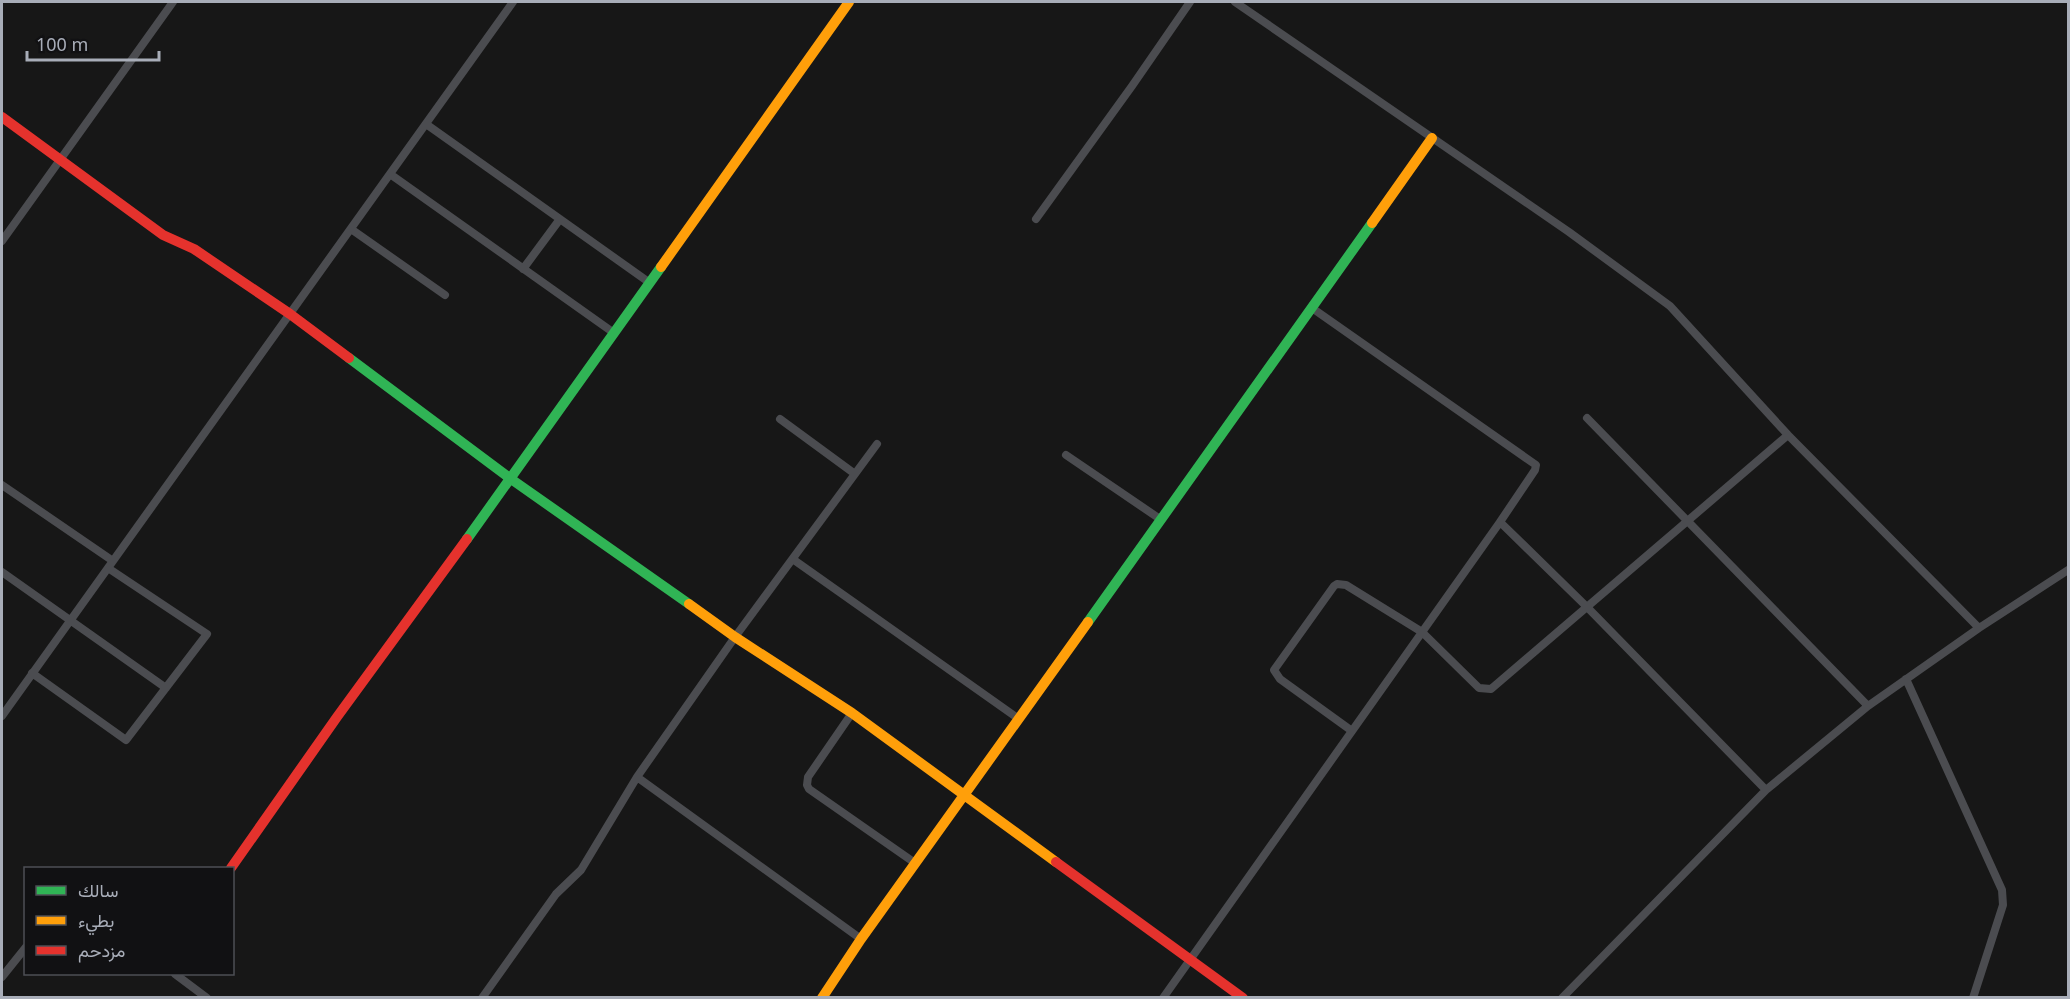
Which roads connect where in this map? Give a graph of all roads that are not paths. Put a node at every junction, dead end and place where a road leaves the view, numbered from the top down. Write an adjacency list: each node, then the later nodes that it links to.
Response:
1 (173, 2): 9 (street)
2 (513, 2): 7 (street)
3 (849, 2): 16 (street)
4 (1190, 2): 12 (street)
5 (1235, 2): 8 (street)
6 (2, 117): 9 (street)
7 (426, 123): 10 (street); 11 (street)
8 (1432, 138): 18 (street); 23 (street)
9 (60, 159): 14 (street); 19 (street)
10 (390, 174): 13 (street); 15 (street)
11 (560, 219): 15 (street); 16 (street)
12 (1036, 219)
13 (351, 229): 17 (street); 19 (street)
14 (2, 241)
15 (523, 269): 20 (street)
16 (650, 283): 20 (street)
17 (445, 295)
18 (1312, 308): 29 (street); 31 (street)
19 (290, 314): 27 (street); 33 (street)
20 (614, 333): 27 (street)
21 (1587, 418): 30 (street)
22 (780, 419): 26 (street)
23 (1788, 435): 30 (street); 38 (street)
24 (877, 444): 26 (street)
25 (1066, 455): 29 (street)
26 (855, 474): 32 (street)
27 (511, 479): 40 (street); 53 (street)
28 (2, 485): 33 (street)
29 (1160, 519): 47 (street)
30 (1688, 520): 36 (street); 44 (street)
31 (1500, 522): 36 (street); 39 (street)
32 (794, 560): 40 (street); 47 (street)
33 (110, 564): 37 (street); 43 (street)
34 (2068, 570): 38 (street)
35 (2, 572): 37 (street)
36 (1587, 607): 39 (street); 50 (street)
37 (70, 621): 41 (street); 43 (street)
38 (1979, 628): 42 (street)
39 (1422, 632): 48 (street); 48 (street)
40 (735, 637): 45 (street); 49 (street)
41 (32, 673): 43 (street); 46 (street)
42 (1906, 680): 44 (street); 65 (street)
43 (166, 688)
44 (1868, 706): 50 (street)
45 (852, 713): 51 (street); 52 (street)
46 (2, 716)
47 (1019, 719): 51 (street)
48 (1352, 731): 56 (street)
49 (637, 777): 54 (street); 60 (street)
50 (1766, 790): 64 (street)
51 (965, 795): 52 (street); 56 (street)
52 (915, 863): 54 (street)
53 (232, 867)
54 (861, 939): 61 (street)
55 (24, 950): 58 (street)
56 (1190, 960): 62 (street); 63 (street)
57 (176, 975): 59 (street)
58 (2, 977)
59 (207, 998)
60 (482, 998)
61 (822, 998)
62 (1163, 998)
63 (1243, 998)
64 (1562, 998)
65 (1973, 998)

